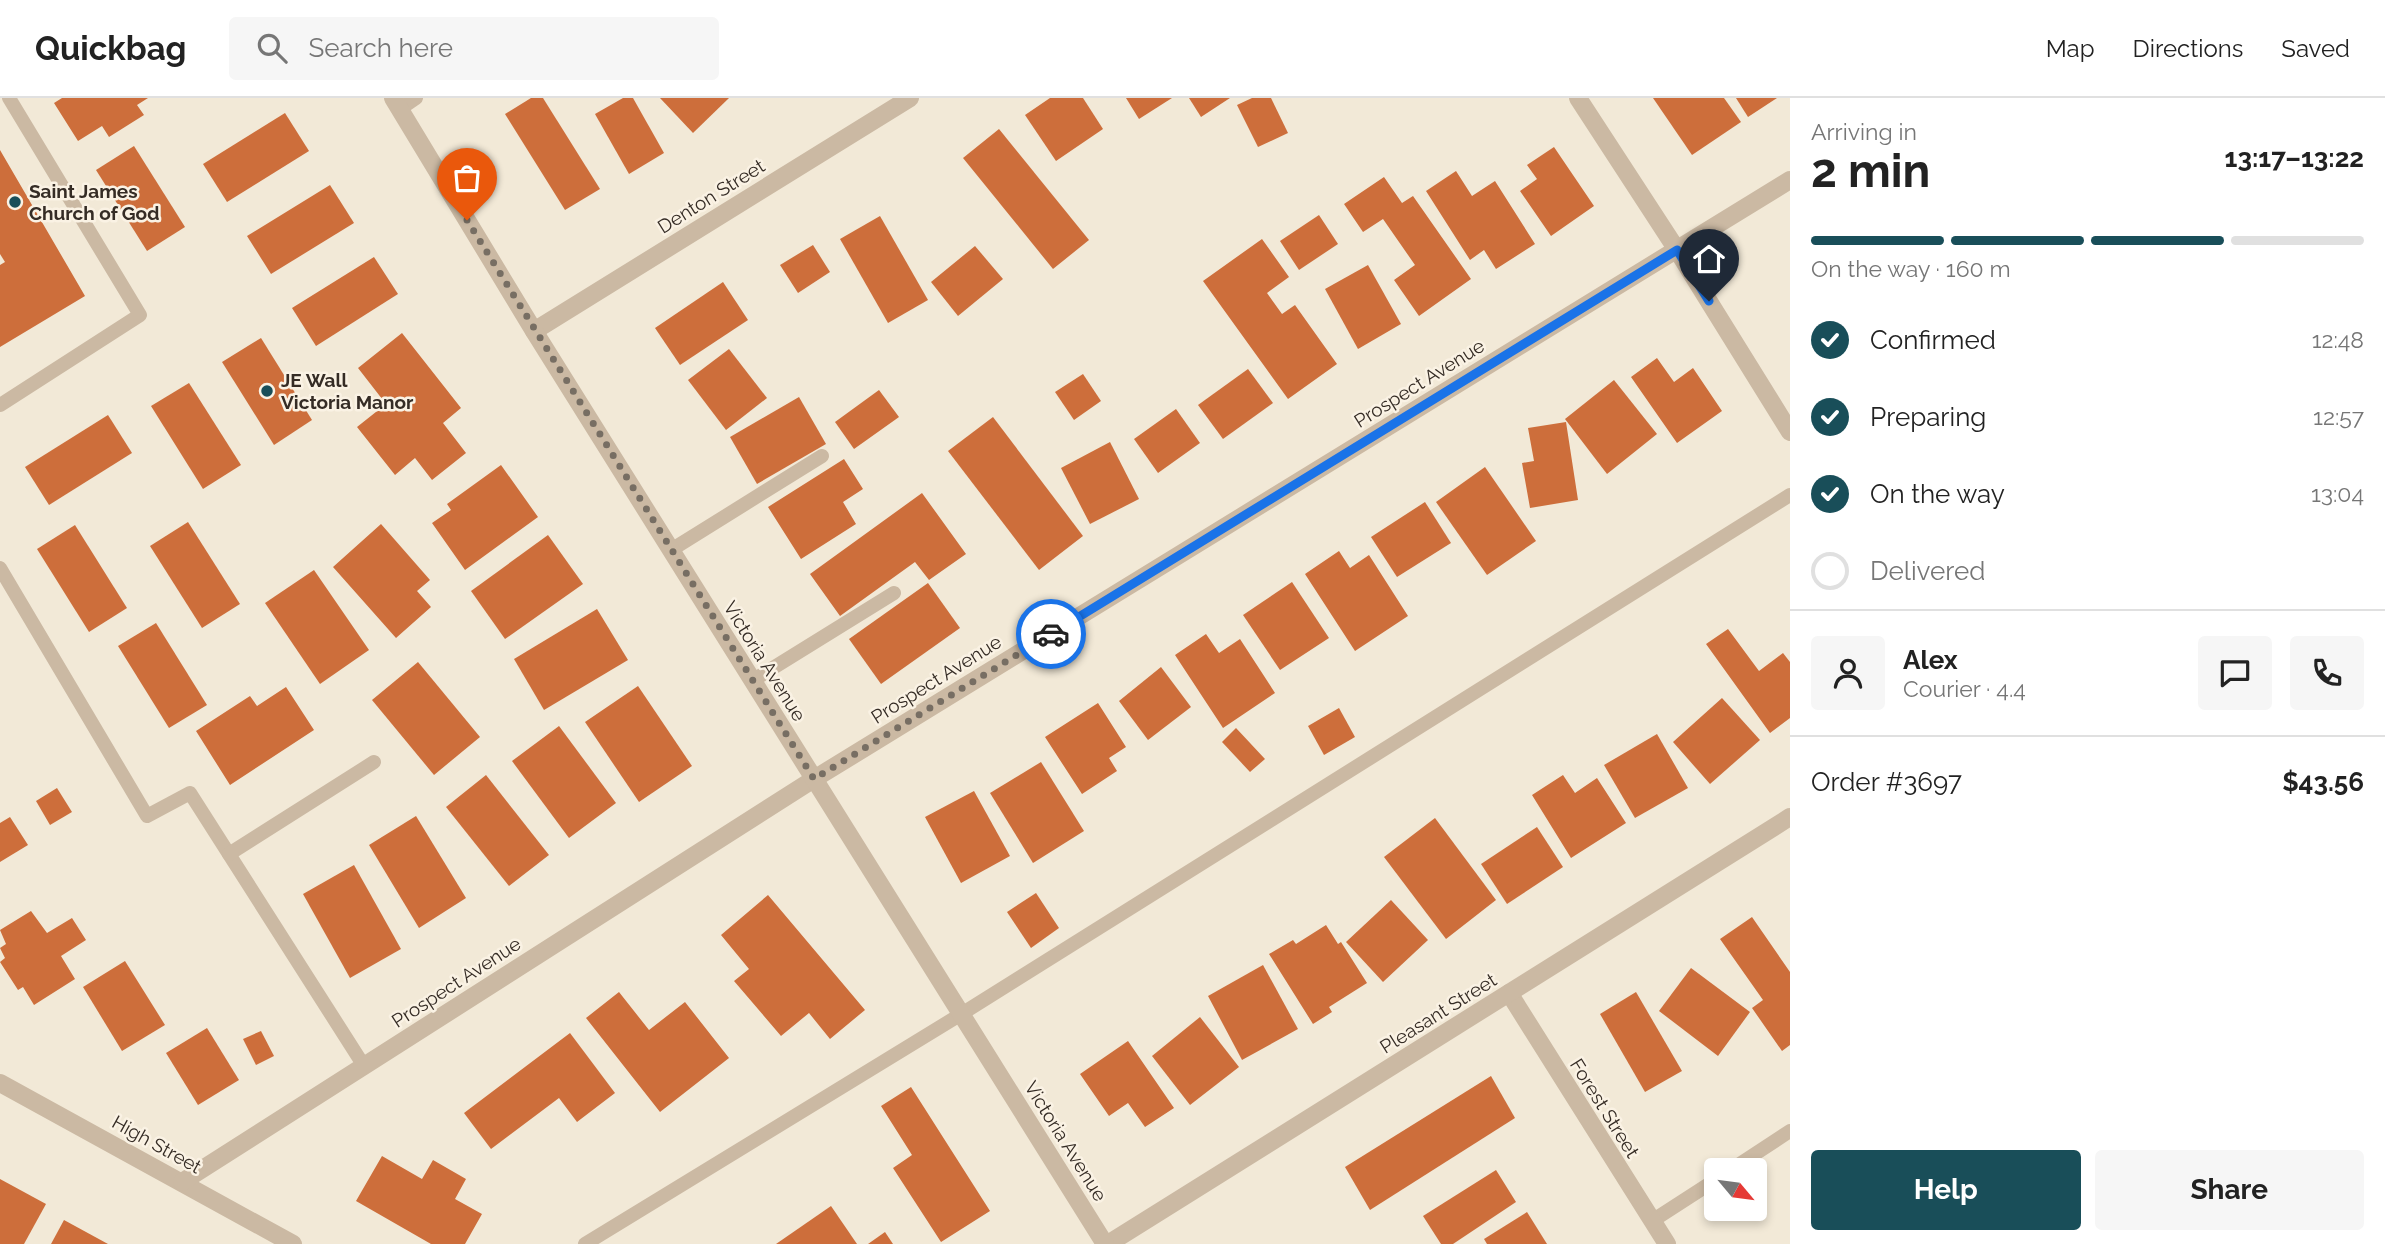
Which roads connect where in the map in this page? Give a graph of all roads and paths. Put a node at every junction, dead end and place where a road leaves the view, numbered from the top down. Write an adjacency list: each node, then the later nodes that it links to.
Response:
1 (9, 98): 9 (lane)
2 (416, 98): 5 (lane)
3 (910, 98): 8 (street, Denton Street)
4 (1578, 98): 7 (street)
5 (396, 103): 8 (street, Victoria Avenue)
6 (1790, 180): 7 (street, Prospect Avenue)
7 (1677, 250): 10 (street); 18 (street, Prospect Avenue)
8 (534, 331): 13 (street, Victoria Avenue)
9 (0, 405)
10 (1790, 432)
11 (822, 456): 13 (lane)
12 (1790, 495): 22 (lane)
13 (671, 550): 16 (street, Victoria Avenue)
14 (0, 568): 20 (lane)
15 (894, 593): 16 (lane)
16 (752, 681): 18 (street, Victoria Avenue)
17 (374, 762): 20 (lane)
18 (814, 779): 22 (street, Victoria Avenue); 23 (street, Prospect Avenue)
19 (1790, 817): 21 (street, Pleasant Street)
20 (229, 854): 23 (lane)
21 (1509, 993): 29 (street, Forest Street); 32 (street, Pleasant Street)
22 (962, 1013): 31 (lane); 32 (street, Victoria Avenue)
23 (364, 1066): 27 (street, Prospect Avenue)
24 (0, 1083): 27 (street, High Street)
25 (1790, 1131): 26 (lane)
26 (1749, 1158)
27 (182, 1182): 30 (street, High Street)
28 (1704, 1187): 29 (lane)
29 (1652, 1221): 33 (street, Forest Street)
30 (293, 1244)
31 (585, 1244)
32 (1107, 1244)
33 (1667, 1244)

